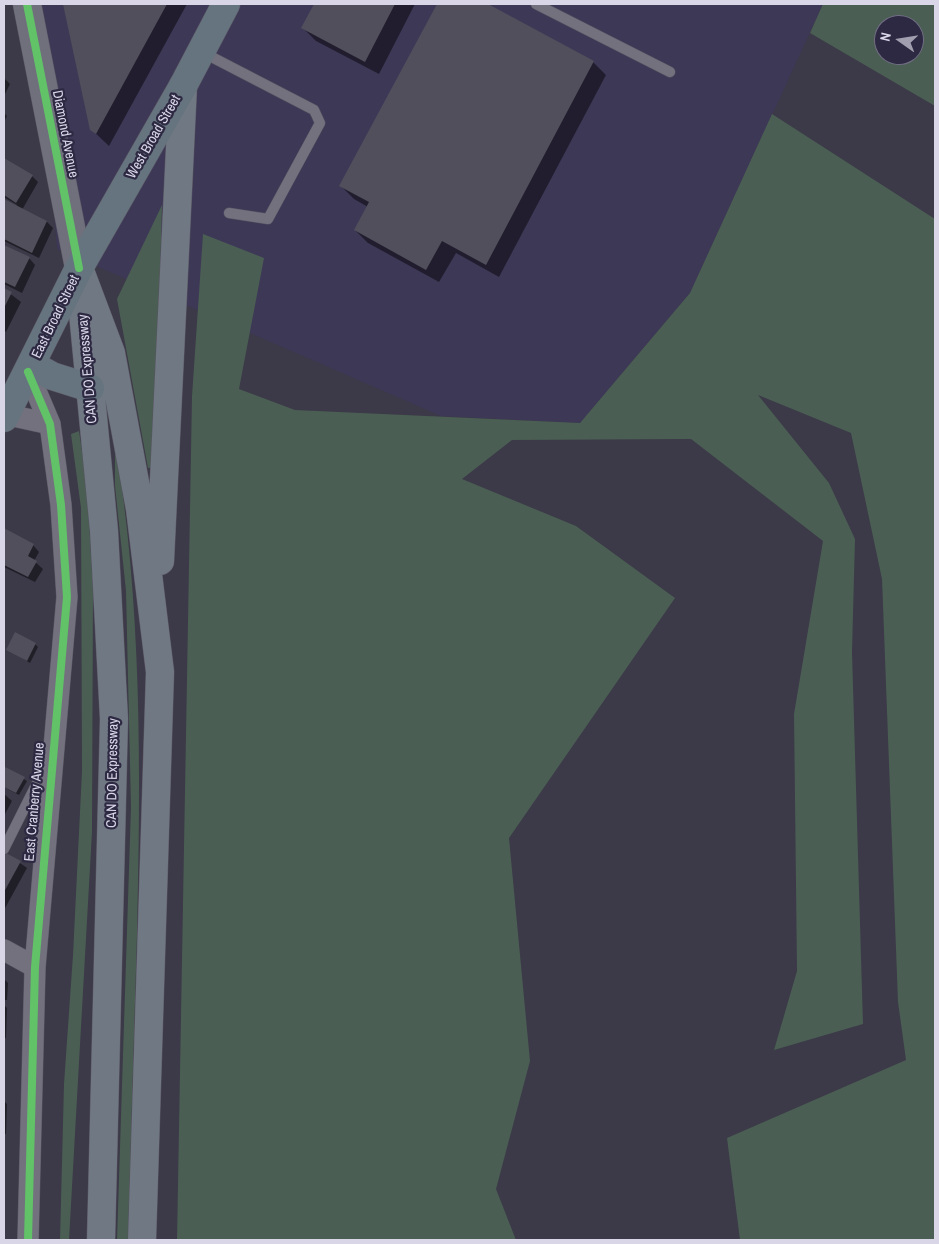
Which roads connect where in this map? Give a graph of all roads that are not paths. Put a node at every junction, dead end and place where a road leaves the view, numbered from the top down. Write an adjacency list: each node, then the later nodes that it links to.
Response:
1 (27, 4): 8 (street, Diamond Avenue)
2 (226, 4): 4 (highway, West Broad Street)
3 (536, 4): 5 (lane)
4 (201, 51): 6 (highway, West Broad Street); 7 (lane)
5 (670, 72)
6 (183, 86): 8 (highway, West Broad Street); 13 (main road)
7 (229, 213)
8 (79, 268): 9 (highway, East Broad Street); 10 (main road, CAN DO Expressway); 13 (main road, CAN DO Expressway)
9 (30, 369): 10 (highway); 11 (highway, East Broad Street); 12 (street, East Cranberry Avenue)
10 (90, 388): 19 (main road, CAN DO Expressway)
11 (4, 416): 12 (street)
12 (50, 424): 14 (street, East Cranberry Avenue)
13 (160, 672): 20 (main road, CAN DO Expressway)
14 (52, 755): 15 (lane); 17 (street, East Cranberry Avenue)
15 (4, 849)
16 (4, 950): 17 (street)
17 (34, 967): 18 (street, East Cranberry Avenue)
18 (28, 1240)
19 (101, 1240)
20 (142, 1240)

